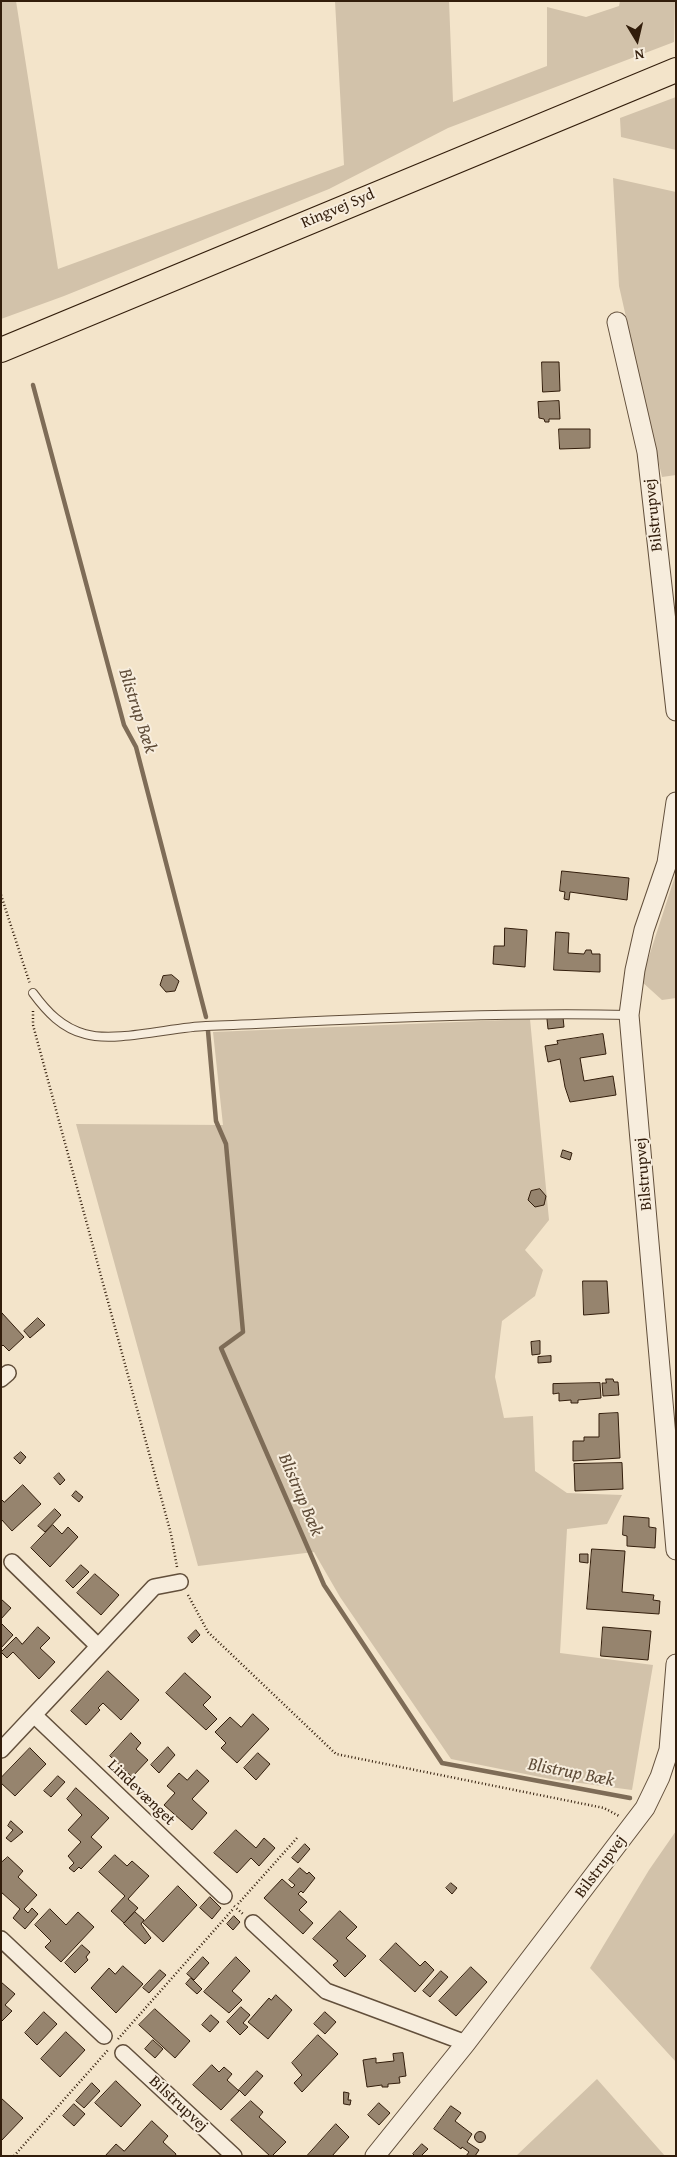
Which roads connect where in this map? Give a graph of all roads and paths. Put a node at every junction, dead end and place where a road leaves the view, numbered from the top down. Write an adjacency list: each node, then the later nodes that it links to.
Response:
1 (676, 70): 3 (main road, Ringvej Syd)
2 (617, 322): 4 (street, Bilstrupvej)
3 (1, 350)
4 (676, 711)
5 (676, 802): 8 (street, Bilstrupvej)
6 (1, 895): 7 (path)
7 (33, 993): 8 (lane); 11 (path)
8 (630, 1015): 9 (street, Bilstrupvej)
9 (676, 1550)
10 (12, 1562): 12 (street)
11 (180, 1582): 12 (street); 16 (path)
12 (98, 1646): 14 (street)
13 (676, 1664): 16 (street, Bilstrupvej)
14 (34, 1715): 15 (street); 18 (street, Lindevænget)
15 (1, 1750)
16 (634, 1823): 23 (street, Bilstrupvej)
17 (297, 1838): 19 (path)
18 (224, 1896): 19 (path)
19 (235, 1907): 20 (path); 25 (path)
20 (253, 1923): 23 (street)
21 (1, 1939): 22 (street)
22 (104, 2036)
23 (466, 2043): 27 (street, Bilstrupvej)
24 (122, 2053): 26 (street, Bilstrupvej)
25 (14, 2156)
26 (234, 2156)
27 (375, 2156)

